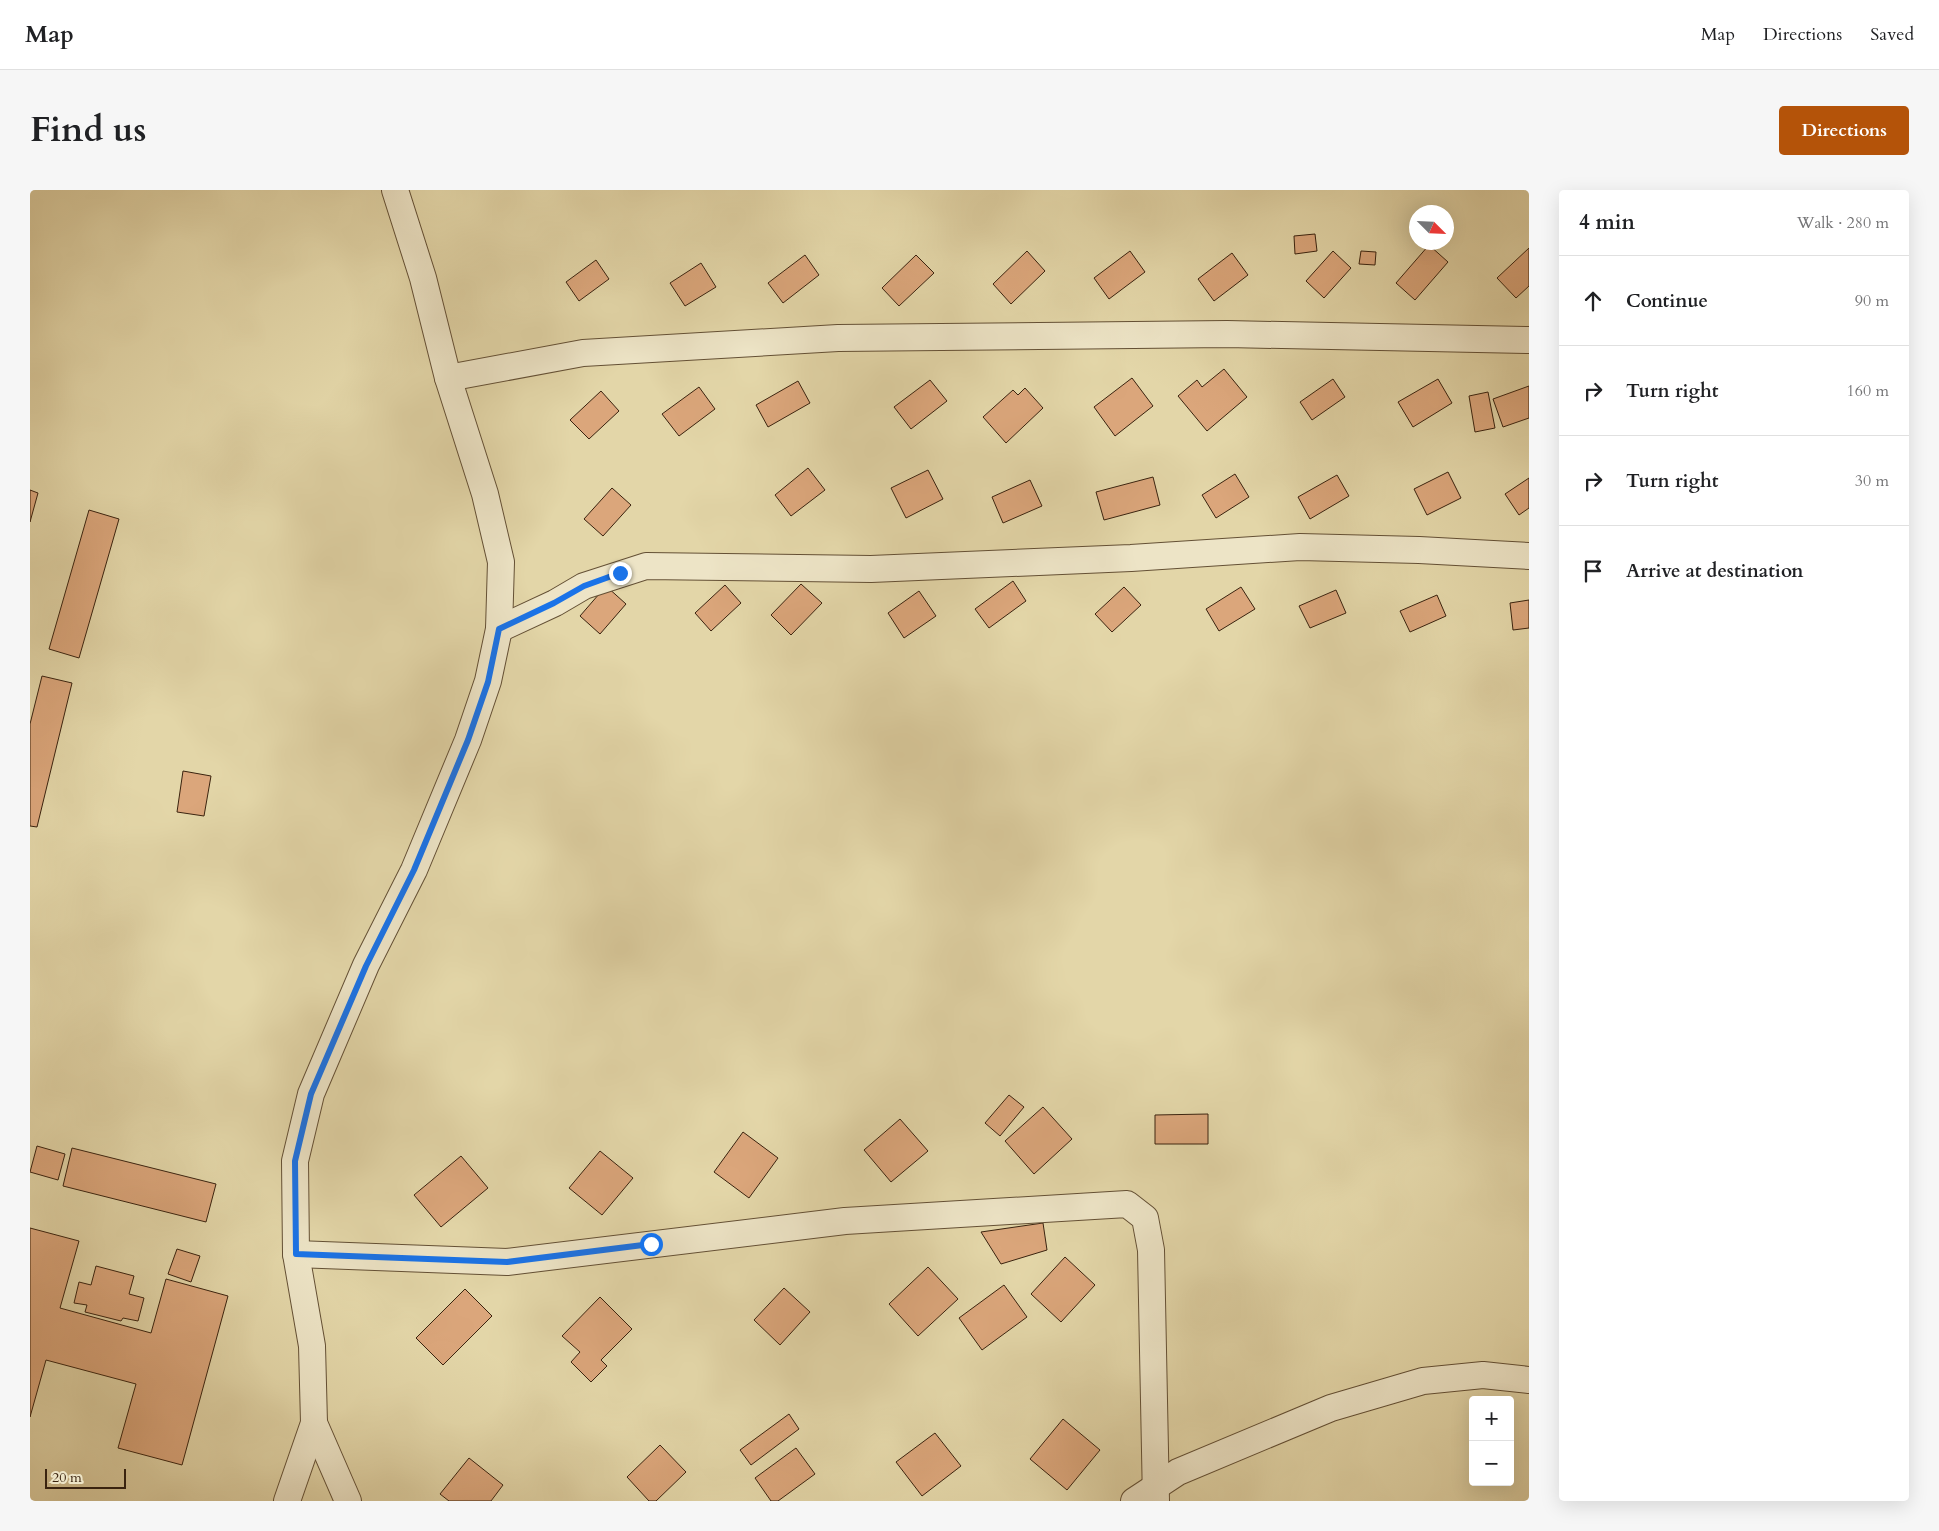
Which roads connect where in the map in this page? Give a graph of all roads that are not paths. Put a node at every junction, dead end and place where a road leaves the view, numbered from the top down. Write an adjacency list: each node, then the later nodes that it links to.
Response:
1 (395, 190): 3 (street)
2 (1529, 340): 3 (street)
3 (448, 378): 5 (street)
4 (1529, 556): 5 (street)
5 (499, 629): 6 (street)
6 (296, 1254): 8 (street); 9 (street)
7 (1529, 1380): 9 (street)
8 (314, 1423): 10 (street); 11 (street)
9 (1156, 1494): 12 (street)
10 (287, 1501)
11 (348, 1501)
12 (1134, 1501)

